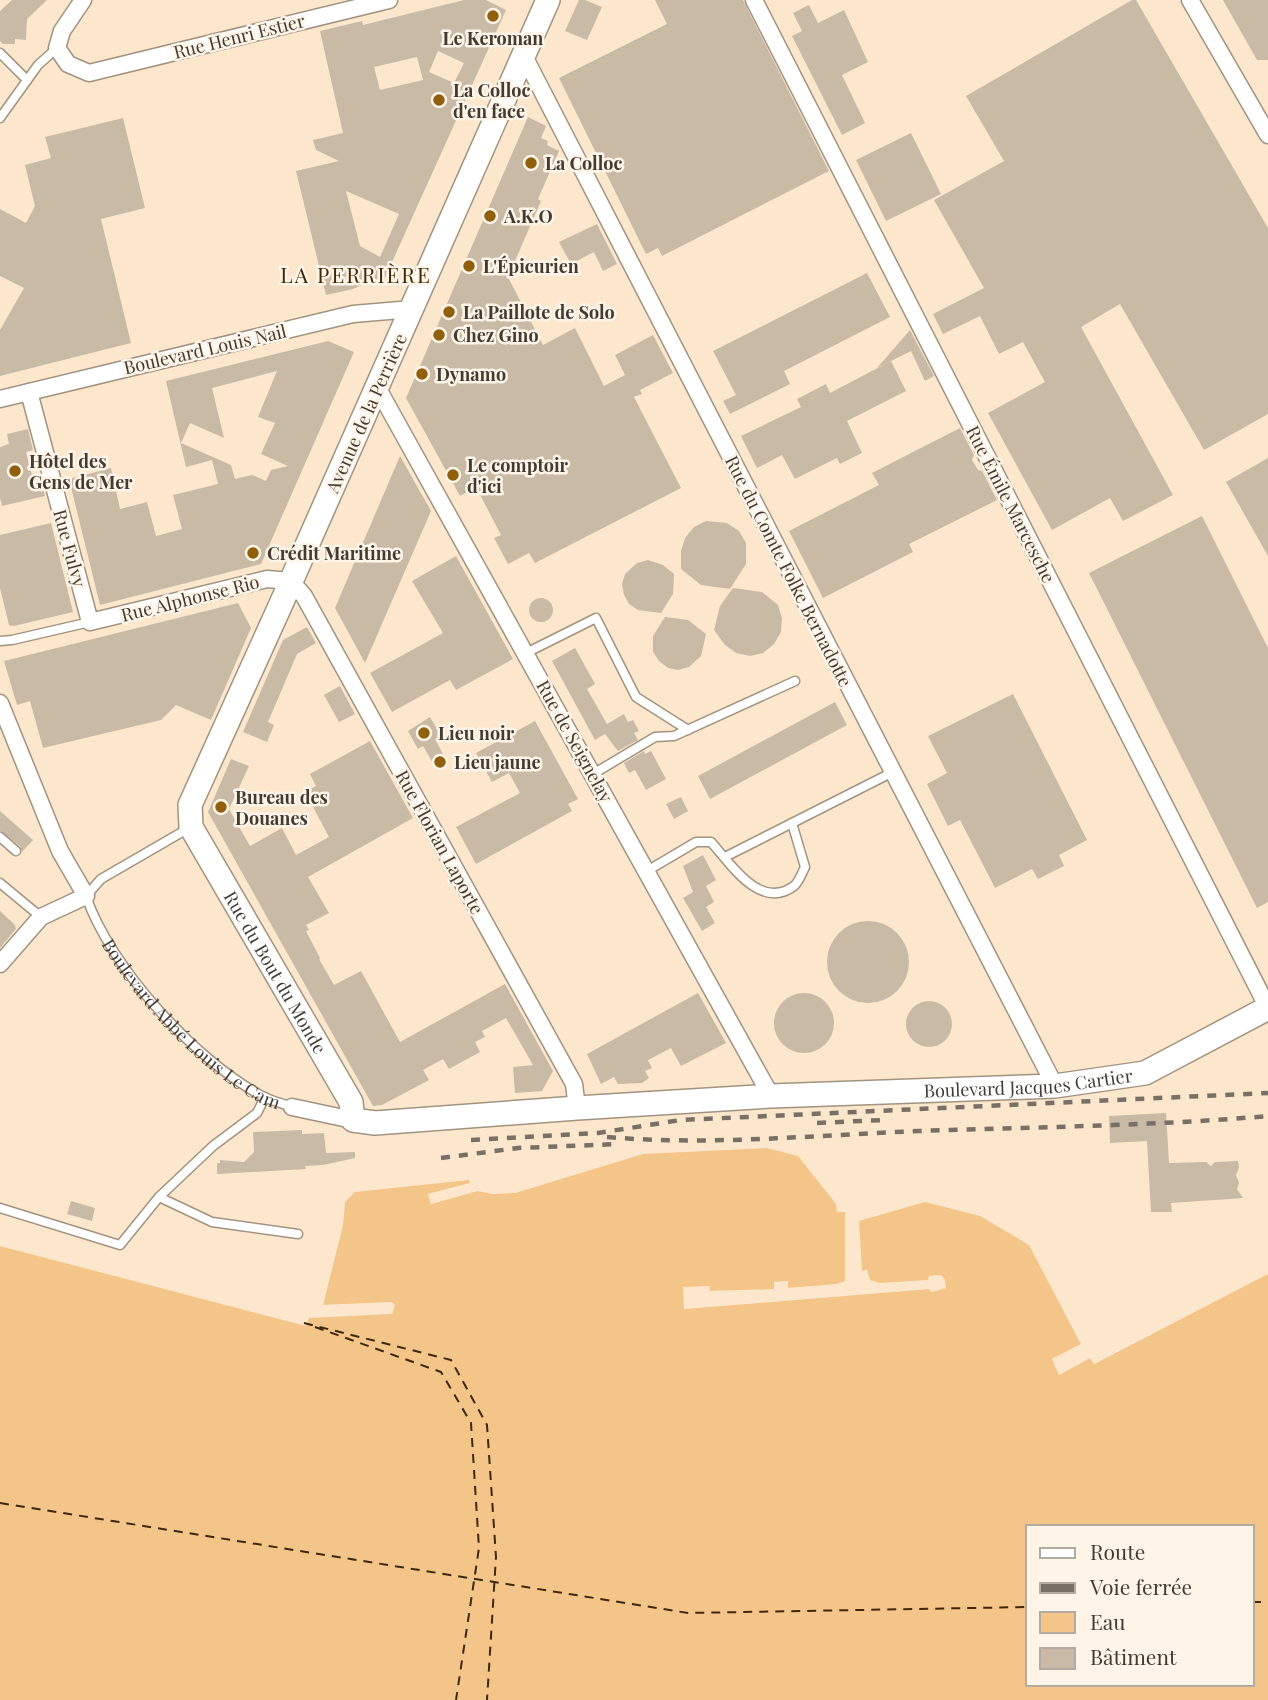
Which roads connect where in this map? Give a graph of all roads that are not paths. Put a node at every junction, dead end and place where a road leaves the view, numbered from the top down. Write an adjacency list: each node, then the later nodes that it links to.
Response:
1 (83, 0): 6 (street)
2 (389, 0): 6 (street, Rue Henri Estier)
3 (548, 0): 8 (street, Avenue de la Perrière)
4 (754, 0): 35 (street, Rue Émile Marcesche)
5 (1190, 0): 11 (street)
6 (57, 48): 9 (lane)
7 (0, 52): 9 (lane)
8 (524, 56): 12 (street, Avenue de la Perrière); 23 (street, Rue du Comte Folke Bernadotte)
9 (27, 80): 10 (lane)
10 (0, 118)
11 (1268, 135)
12 (412, 309): 13 (street, Avenue de la Perrière); 14 (street, Boulevard Louis Nail)
13 (377, 387): 16 (street, Avenue de la Perrière); 19 (street, Rue de Seignelay)
14 (29, 392): 15 (street, Boulevard Louis Nail); 17 (street, Rue Fulvy)
15 (0, 398)
16 (291, 581): 17 (street, Rue Alphonse Rio); 26 (street, Avenue de la Perrière); 40 (street, Rue Florian Laporte)
17 (90, 622): 18 (lane)
18 (1, 640)
19 (526, 653): 22 (lane); 24 (street, Rue de Seignelay)
20 (795, 681): 22 (lane)
21 (0, 704): 32 (street, Boulevard Abbé Louis Le Cam)
22 (688, 730): 24 (lane)
23 (893, 772): 25 (lane); 36 (street, Rue du Comte Folke Bernadotte)
24 (593, 774): 30 (street, Rue de Seignelay)
25 (792, 823): 29 (lane); 29 (lane)
26 (184, 830): 32 (lane); 41 (street, Rue du Bout du Monde)
27 (0, 837): 28 (lane)
28 (16, 851)
29 (725, 857): 30 (lane)
30 (647, 871): 37 (street, Rue de Seignelay)
31 (0, 883): 33 (lane)
32 (86, 896): 33 (street); 38 (lane, Boulevard Abbé Louis Le Cam)
33 (41, 917): 34 (street)
34 (0, 964)
35 (1268, 1008): 36 (street, Boulevard Jacques Cartier)
36 (1055, 1086): 37 (street, Boulevard Jacques Cartier)
37 (772, 1096): 40 (street, Boulevard Jacques Cartier)
38 (265, 1097): 39 (lane, Boulevard Abbé Louis Le Cam); 42 (lane)
39 (292, 1107): 41 (street, Boulevard Abbé Louis Le Cam)
40 (577, 1108): 41 (street, Boulevard Abbé Louis Le Cam)
41 (353, 1120)
42 (159, 1198): 43 (lane); 44 (lane)
43 (0, 1208)
44 (298, 1234)

